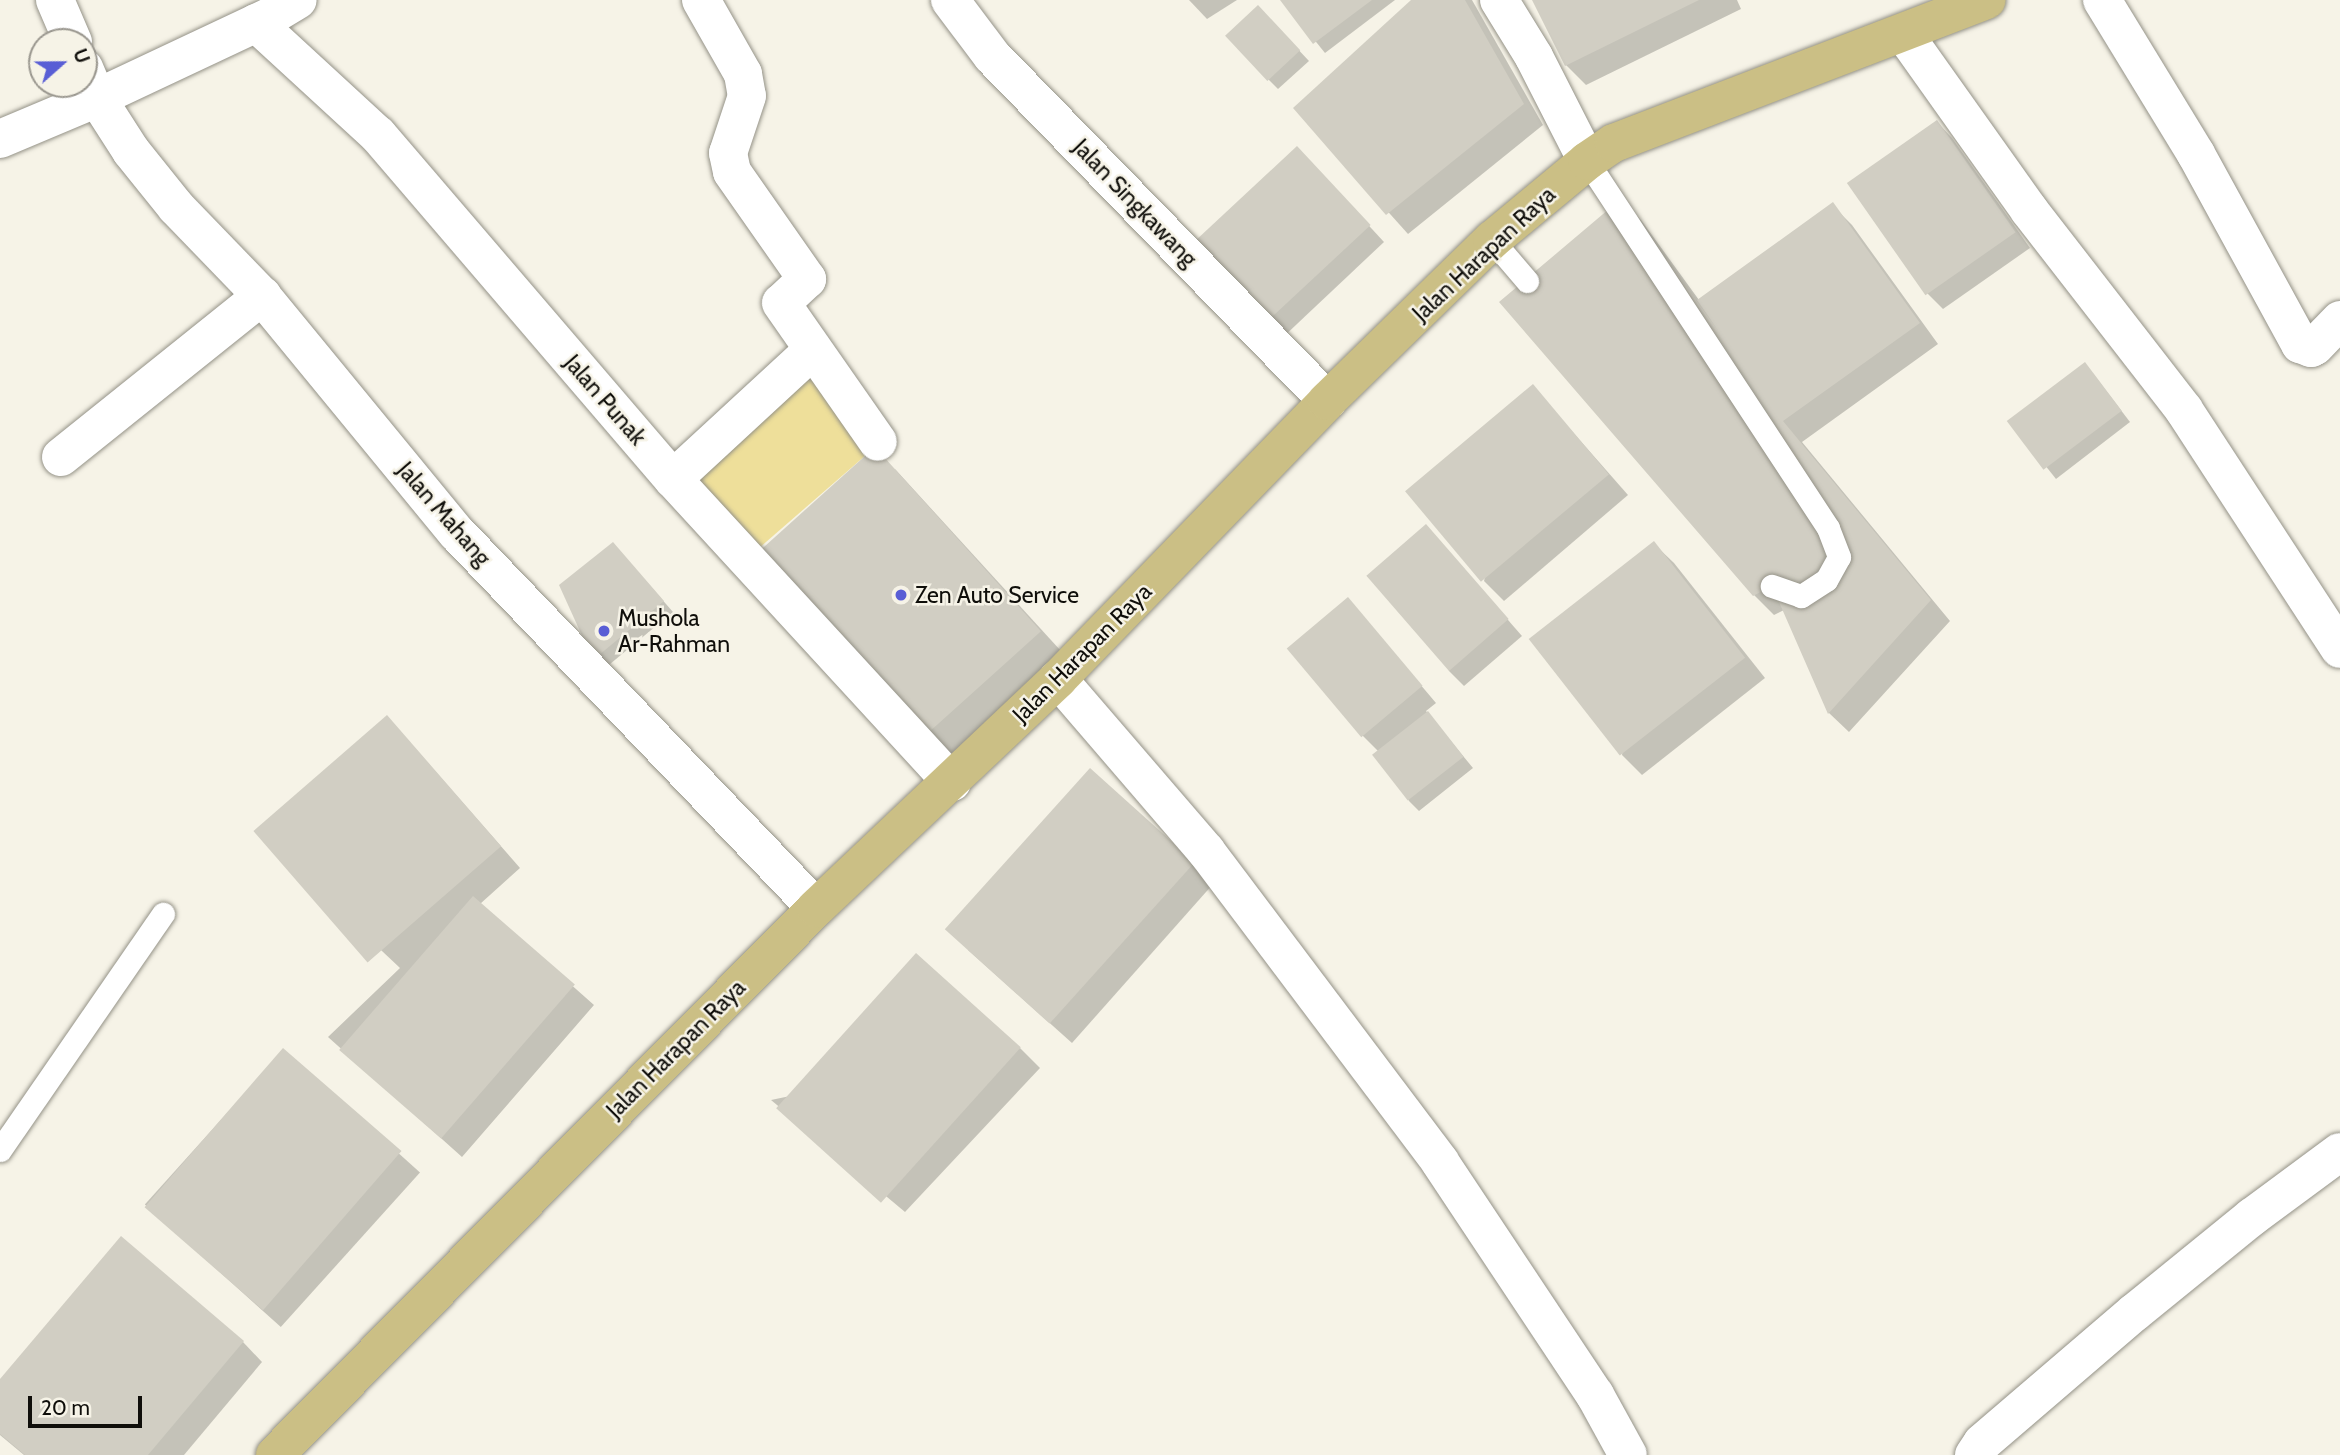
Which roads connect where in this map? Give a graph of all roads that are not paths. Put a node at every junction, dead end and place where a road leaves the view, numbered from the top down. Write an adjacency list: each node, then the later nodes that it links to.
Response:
1 (55, 0): 9 (street)
2 (298, 0): 8 (street)
3 (701, 0): 20 (street)
4 (950, 0): 21 (street, Jalan Singkawang)
5 (1499, 0): 15 (street)
6 (1987, 0): 10 (main road, Jalan Harapan Raya)
7 (2102, 0): 19 (street)
8 (256, 23): 11 (street); 24 (street, Jalan Punak)
9 (67, 28)
10 (1904, 34): 15 (main road, Jalan Harapan Raya); 26 (street)
11 (98, 80)
12 (98, 95): 18 (street, Jalan Mahang)
13 (67, 98): 14 (street)
14 (0, 139)
15 (1587, 161): 16 (main road, Jalan Harapan Raya); 25 (lane)
16 (1492, 240): 17 (lane); 21 (main road, Jalan Harapan Raya)
17 (1527, 281)
18 (262, 296): 23 (street); 29 (street, Jalan Mahang)
19 (2340, 320)
20 (813, 350): 22 (street); 24 (street)
21 (1327, 401): 27 (main road, Jalan Harapan Raya)
22 (878, 442)
23 (61, 457)
24 (673, 479): 28 (street, Jalan Punak)
25 (1772, 586)
26 (2340, 649)
27 (1058, 679): 28 (main road, Jalan Harapan Raya); 34 (street)
28 (952, 782): 29 (main road, Jalan Harapan Raya)
29 (816, 908): 33 (main road, Jalan Harapan Raya)
30 (163, 914): 31 (lane)
31 (0, 1150)
32 (2340, 1152): 35 (street)
33 (275, 1455)
34 (1628, 1455)
35 (1974, 1455)

